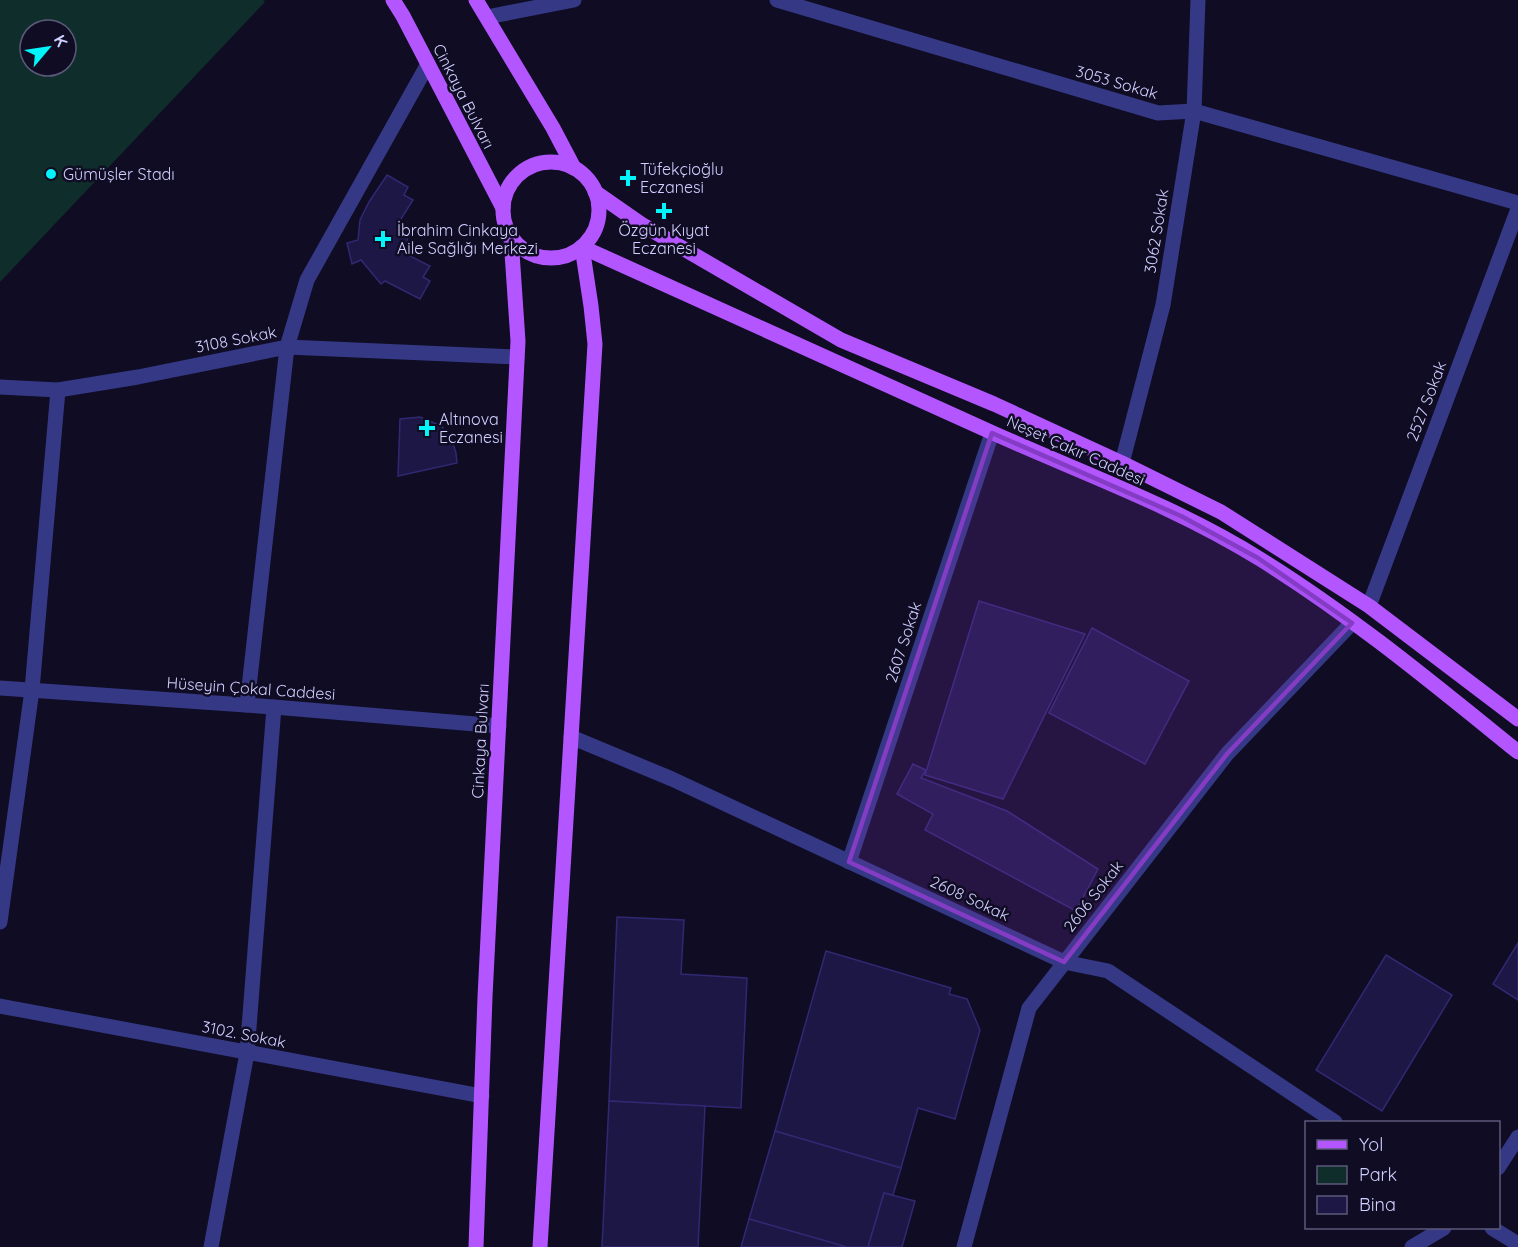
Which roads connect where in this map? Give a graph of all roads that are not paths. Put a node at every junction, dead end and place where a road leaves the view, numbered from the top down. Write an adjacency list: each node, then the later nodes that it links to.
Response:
1 (393, 0): 7 (main road, Cinkaya Bulvarı)
2 (476, 0): 6 (main road)
3 (574, 0): 6 (street)
4 (777, 0): 8 (street, 3053 Sokak)
5 (1198, 0): 8 (street, 3062 Sokak)
6 (487, 17): 9 (main road)
7 (428, 64): 12 (main road, Cinkaya Bulvarı); 16 (street)
8 (1194, 111): 11 (street, 3053 Sokak); 21 (street, 3062 Sokak)
9 (574, 168): 10 (main road); 12 (main road)
10 (595, 192): 15 (main road); 21 (main road, Neşet Çakır Caddesi)
11 (1518, 203)
12 (502, 208): 14 (main road)
13 (1518, 209): 22 (street, 2527 Sokak)
14 (511, 238): 15 (main road); 17 (main road, Cinkaya Bulvarı)
15 (582, 247): 20 (main road, Neşet Çakır Caddesi); 30 (main road)
16 (287, 347): 17 (street, 3108 Sokak); 19 (street, 3108 Sokak); 26 (street)
17 (517, 357): 29 (main road, Cinkaya Bulvarı)
18 (0, 387): 19 (street, 3108 Sokak)
19 (58, 390): 25 (street)
20 (992, 433): 23 (main road, Neşet Çakır Caddesi); 32 (street, 2607 Sokak)
21 (1122, 463): 22 (main road, Neşet Çakır Caddesi)
22 (1369, 606): 28 (main road, Neşet Çakır Caddesi)
23 (1352, 623): 31 (main road, Neşet Çakır Caddesi); 34 (street, 2606 Sokak)
24 (0, 688): 25 (street, Hüseyin Çokal Caddesi)
25 (32, 690): 26 (street, Hüseyin Çokal Caddesi); 33 (street)
26 (247, 705): 27 (street, Hüseyin Çokal Caddesi)
27 (274, 707): 29 (street, Hüseyin Çokal Caddesi); 36 (street)
28 (1518, 719)
29 (499, 726): 37 (main road, Cinkaya Bulvarı)
30 (571, 736): 32 (street, 2608 Sokak); 46 (main road)
31 (1518, 752)
32 (849, 862): 34 (street, 2608 Sokak)
33 (0, 922)
34 (1064, 962): 38 (street, 2608 Sokak); 47 (street, 2606 Sokak)
35 (0, 1006): 36 (street, 3102. Sokak)
36 (248, 1053): 37 (street, 3102. Sokak); 44 (street)
37 (482, 1096): 45 (main road, Cinkaya Bulvarı)
38 (1333, 1121)
39 (1518, 1137): 40 (street)
40 (1500, 1165)
41 (1441, 1229): 48 (street)
42 (1495, 1229): 43 (street)
43 (1518, 1244)
44 (211, 1247)
45 (476, 1247)
46 (540, 1247)
47 (964, 1247)
48 (1412, 1247)

